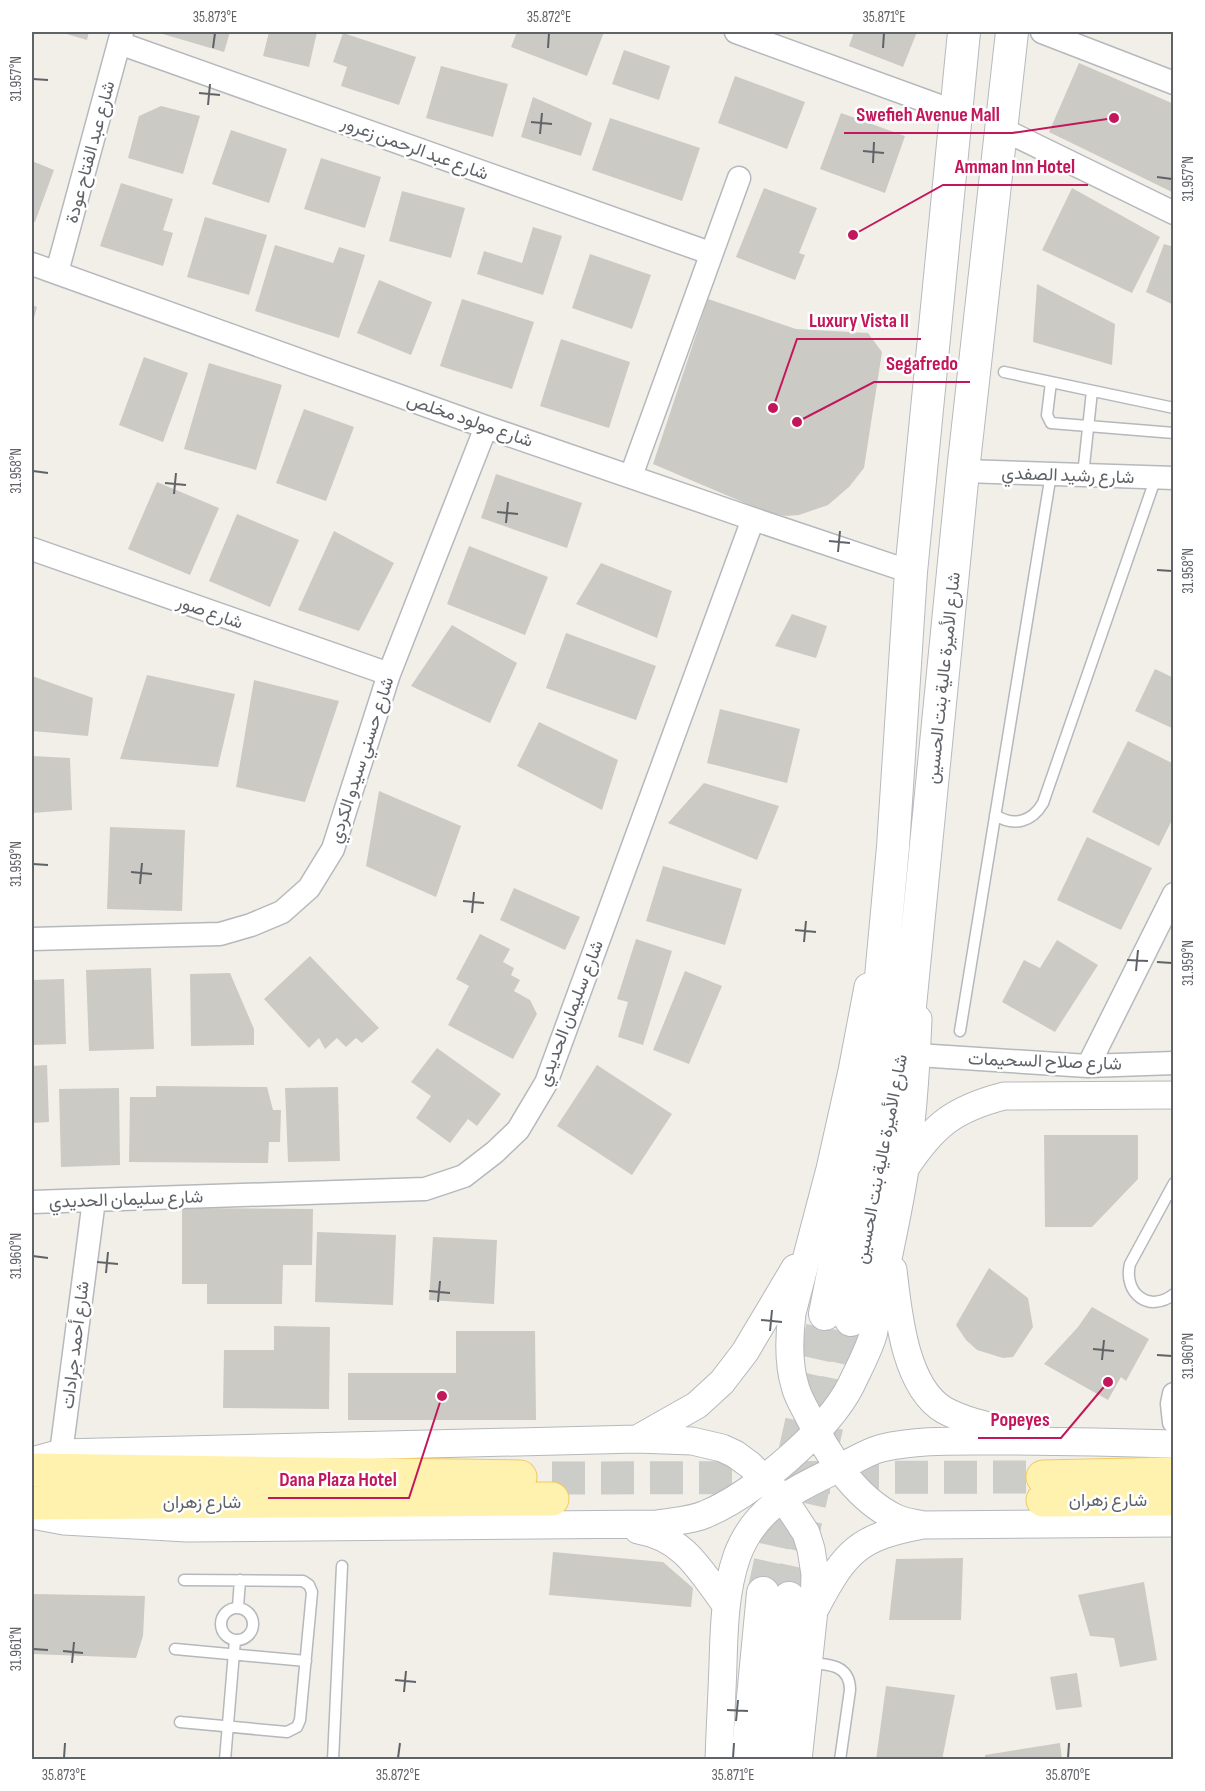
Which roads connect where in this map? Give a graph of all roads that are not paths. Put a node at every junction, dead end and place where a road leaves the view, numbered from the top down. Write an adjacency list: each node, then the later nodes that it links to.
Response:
1 (736, 32): 7 (street)
2 (964, 32): 7 (main road, شارع الأميرة عالية بنت الحسين)
3 (1012, 32): 8 (main road, شارع الأميرة عالية بنت الحسين)
4 (1042, 32): 6 (street)
5 (121, 37): 11 (street, شارع عبد الرحمن زعرور); 13 (street, شارع عبد الفتاح عودة)
6 (1173, 83)
7 (956, 112): 28 (main road, شارع الأميرة عالية بنت الحسين)
8 (1002, 129): 10 (street); 21 (main road, شارع الأميرة عالية بنت الحسين)
9 (739, 178): 11 (street)
10 (1173, 213)
11 (710, 254): 24 (street)
12 (32, 264): 13 (street, شارع مولود مخلص)
13 (57, 273): 19 (street, شارع مولود مخلص)
14 (1004, 372): 15 (lane)
15 (1051, 382): 16 (lane); 18 (lane)
16 (1092, 391): 17 (lane); 18 (lane)
17 (1173, 408)
18 (1088, 426): 20 (lane); 23 (lane)
19 (486, 427): 24 (street, شارع مولود مخلص); 29 (street, شارع حسني سيدو الكردي)
20 (1173, 433)
21 (963, 471): 22 (street, شارع رشيد الصفدي); 31 (main road, شارع الأميرة عالية بنت الحسين)
22 (1051, 474): 23 (street, شارع رشيد الصفدي); 30 (lane)
23 (1083, 475): 25 (street, شارع رشيد الصفدي)
24 (631, 476): 26 (street, شارع مولود مخلص)
25 (1165, 478): 30 (lane)
26 (753, 519): 28 (street, شارع مولود مخلص); 42 (street, شارع سليمان الحديدي)
27 (32, 549): 29 (street, شارع صور)
28 (911, 572): 32 (main road, شارع الأميرة عالية بنت الحسين)
29 (389, 674): 34 (street, شارع حسني سيدو الكردي)
30 (995, 815): 35 (lane)
31 (926, 846): 32 (main road, شارع الأميرة عالية بنت الحسين); 36 (street)
32 (893, 847): 45 (street)
33 (1173, 894): 38 (street)
34 (32, 939)
35 (960, 1031)
36 (917, 1055): 38 (street, شارع صلاح السحيمات); 40 (street)
37 (1173, 1063): 38 (street, شارع صلاح السحيمات)
38 (1088, 1066)
39 (1173, 1095): 40 (street)
40 (906, 1168): 44 (street)
41 (1173, 1184): 46 (lane)
42 (94, 1200): 43 (street, شارع سليمان الحديدي); 53 (street, شارع أحمد جرادات)
43 (32, 1202)
44 (890, 1246): 49 (street); 51 (street)
45 (807, 1253): 49 (street); 50 (street)
46 (1173, 1294)
47 (1173, 1394): 48 (street)
48 (1173, 1422)
49 (816, 1430): 55 (street); 58 (street)
50 (637, 1439): 53 (street); 58 (street)
51 (1046, 1441): 52 (street); 55 (street)
52 (1173, 1444)
53 (61, 1453): 54 (street)
54 (32, 1461)
55 (839, 1468): 59 (street); 65 (street)
56 (32, 1470): 61 (main road, شارع زهران)
57 (1173, 1474): 60 (main road, شارع زهران)
58 (764, 1477): 59 (street); 64 (street)
59 (783, 1498): 69 (street); 70 (street)
60 (1173, 1499)
61 (32, 1503)
62 (32, 1515): 64 (street)
63 (1173, 1523): 65 (street)
64 (607, 1524): 70 (street)
65 (923, 1525): 69 (street)
66 (342, 1566): 80 (lane)
67 (184, 1580): 68 (lane)
68 (240, 1580): 71 (lane); 75 (lane)
69 (789, 1600): 76 (street); 82 (main road); 83 (main road)
70 (726, 1605): 81 (street)
71 (238, 1607): 72 (lane); 72 (lane)
72 (235, 1640): 74 (lane)
73 (175, 1649): 74 (lane)
74 (234, 1655): 75 (lane); 78 (lane)
75 (306, 1661): 78 (lane)
76 (808, 1663): 84 (street); 85 (lane)
77 (180, 1722): 78 (lane)
78 (228, 1726): 79 (lane)
79 (225, 1760)
80 (333, 1760)
81 (719, 1760)
82 (747, 1760)
83 (770, 1760)
84 (798, 1760)
85 (840, 1760)

